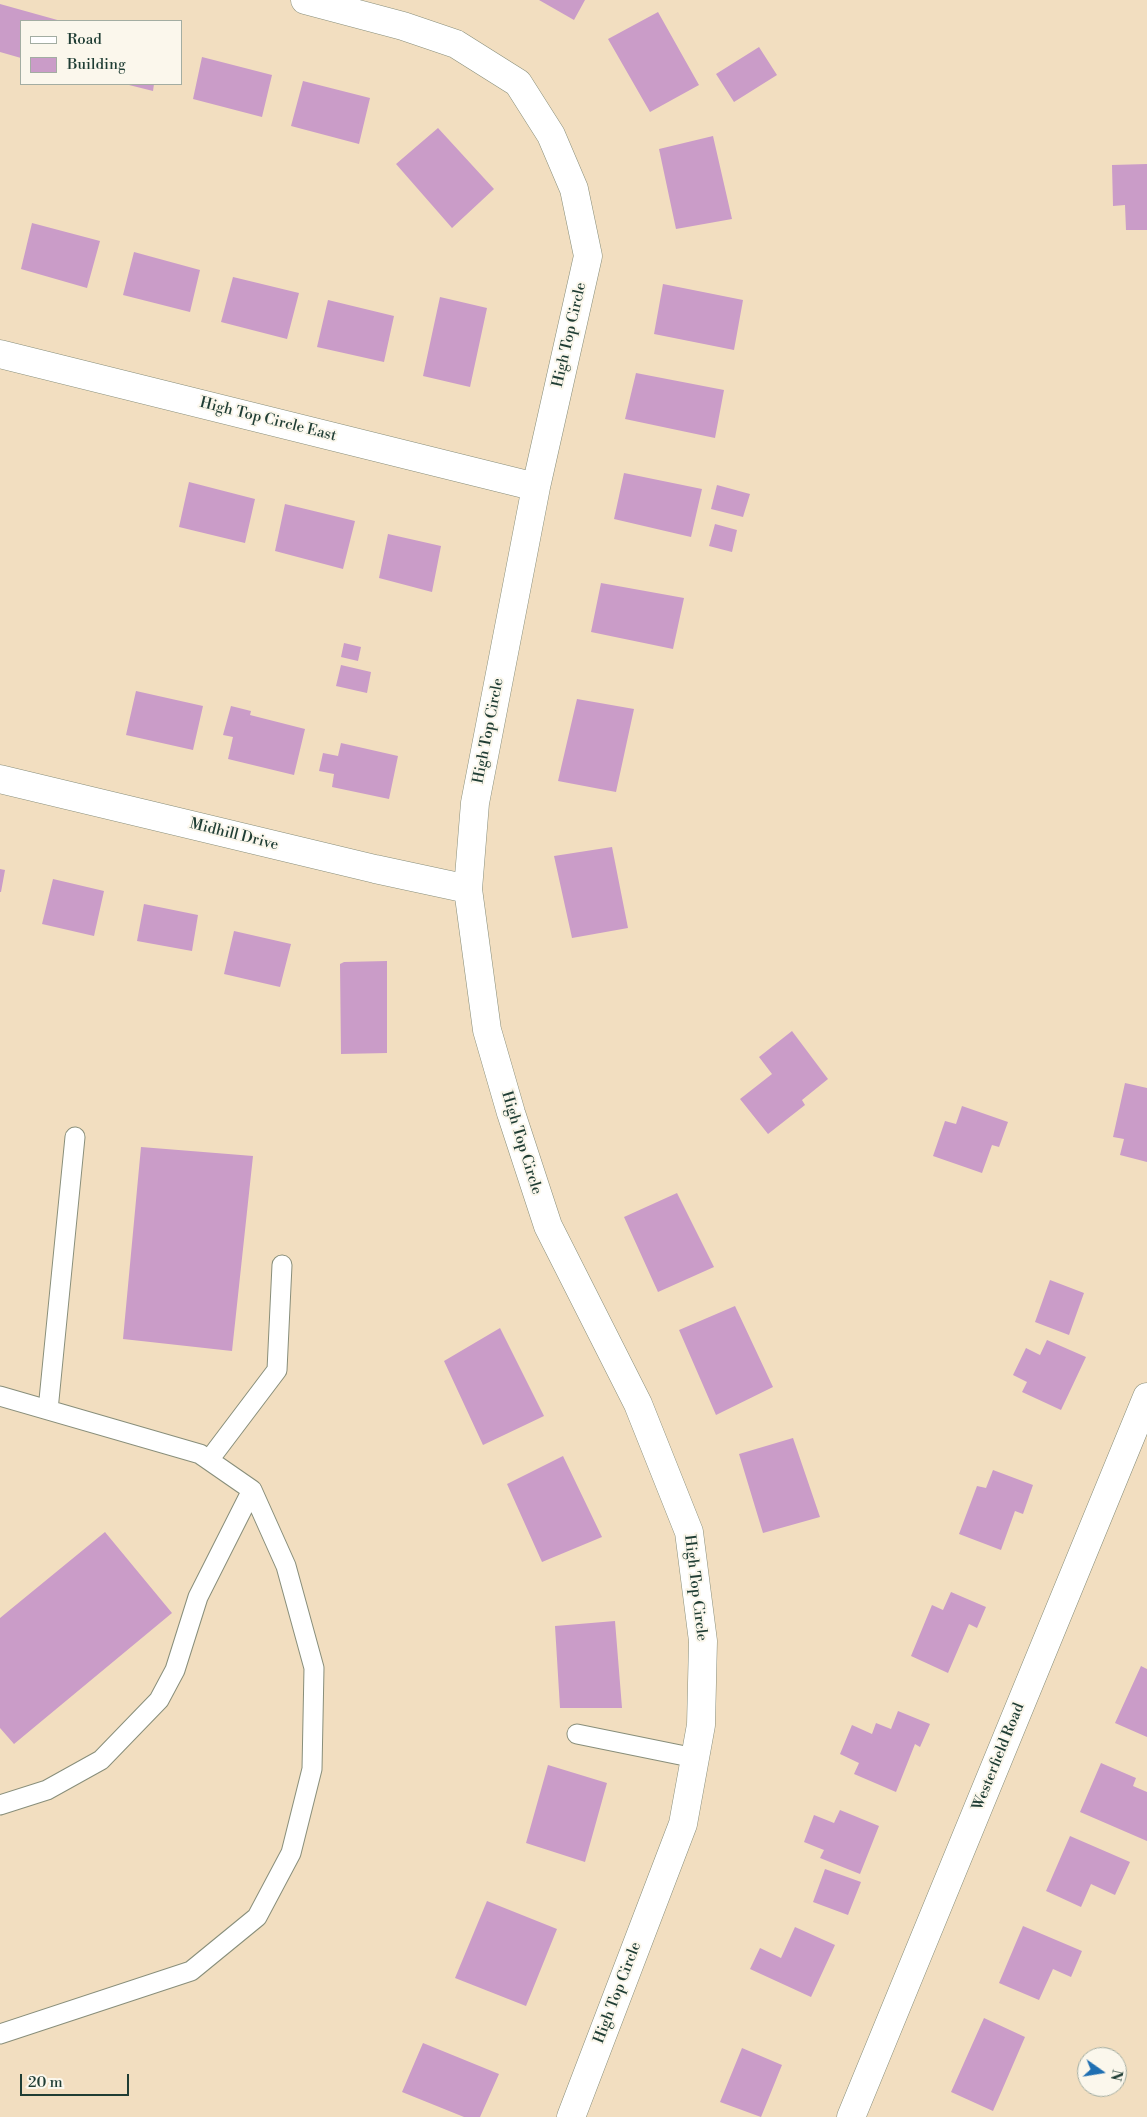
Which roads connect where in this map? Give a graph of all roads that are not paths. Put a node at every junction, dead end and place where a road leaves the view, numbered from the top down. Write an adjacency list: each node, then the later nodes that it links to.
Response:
1 (305, 0): 3 (street, High Top Circle)
2 (0, 354): 3 (street, High Top Circle East)
3 (536, 487): 5 (street, High Top Circle)
4 (0, 779): 5 (street, Midhill Drive)
5 (468, 889): 14 (street, High Top Circle)
6 (74, 1137): 10 (lane)
7 (282, 1265): 11 (lane)
8 (0, 1396): 10 (lane)
9 (1147, 1397): 18 (street, Westerfield Road)
10 (48, 1410): 11 (lane)
11 (209, 1460): 12 (lane)
12 (252, 1490): 15 (lane); 16 (lane)
13 (577, 1734): 14 (lane)
14 (694, 1758): 17 (street, High Top Circle)
15 (0, 1805)
16 (0, 2034)
17 (571, 2117)
18 (852, 2117)

